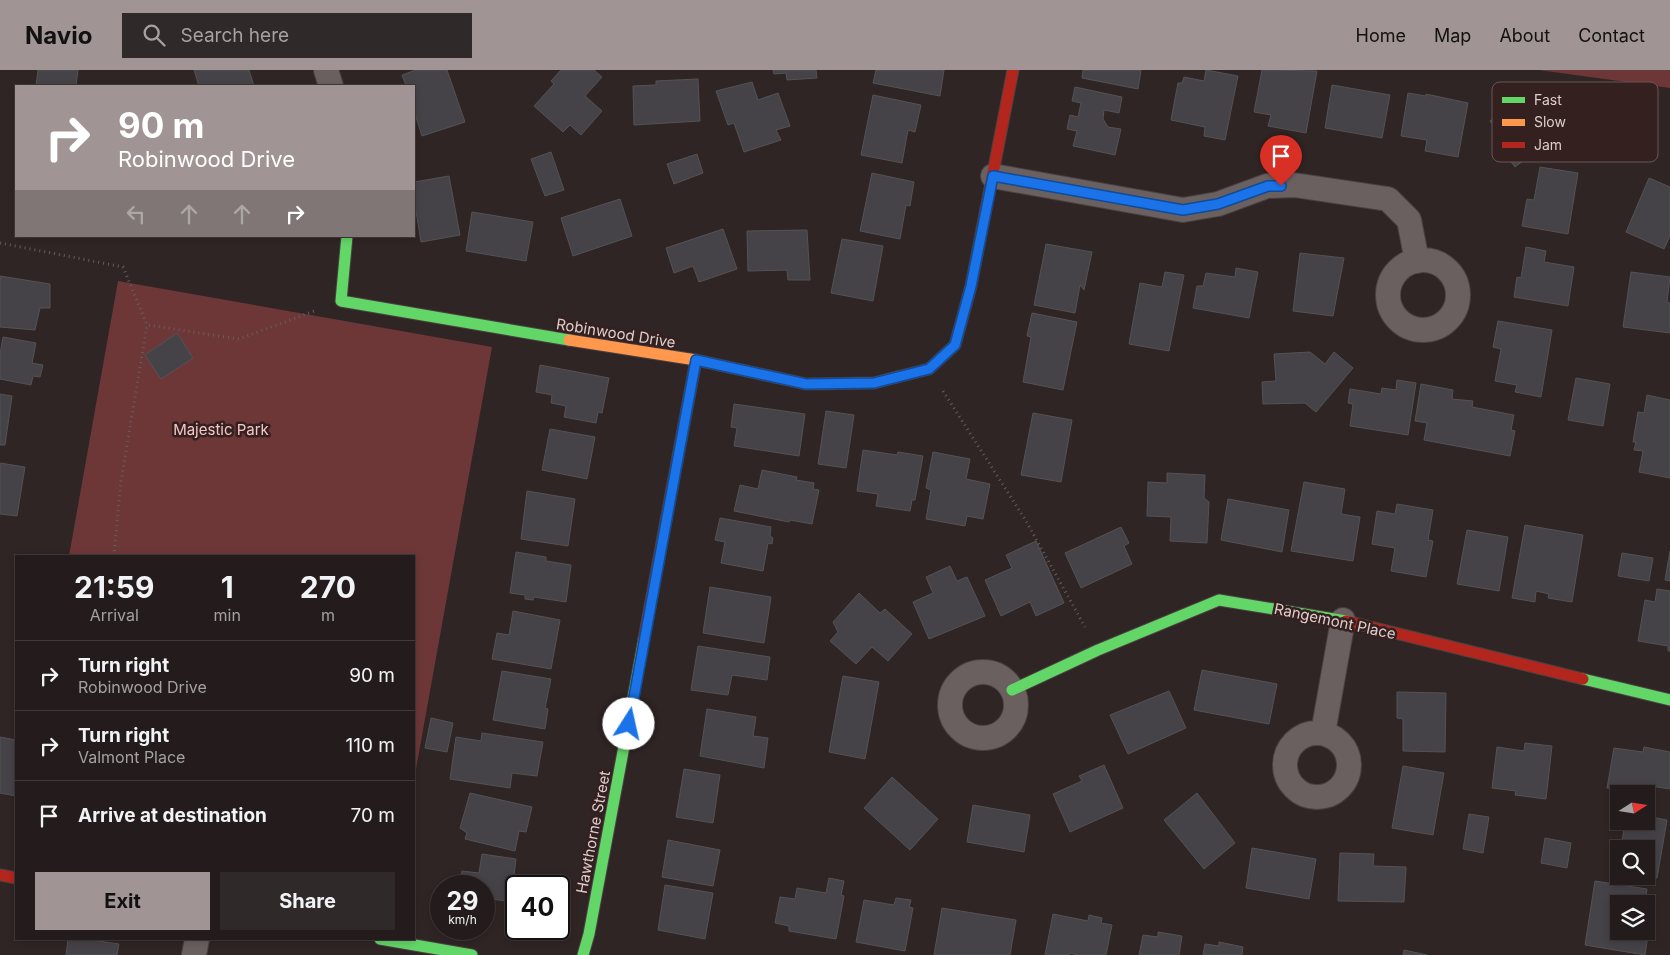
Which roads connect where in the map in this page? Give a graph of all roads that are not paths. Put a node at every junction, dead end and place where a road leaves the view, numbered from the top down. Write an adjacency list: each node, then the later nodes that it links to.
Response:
1 (326, 70): 3 (street)
2 (1014, 70): 4 (street, Robinwood Drive)
3 (332, 85)
4 (993, 176): 6 (street); 7 (street, Robinwood Drive)
5 (347, 237): 7 (street, Robinwood Drive)
6 (1417, 261)
7 (696, 360): 18 (street, Hawthorne Street)
8 (1343, 620): 9 (street, Rangemont Place); 10 (street, Rangemont Place); 11 (street)
9 (1012, 690)
10 (1670, 700)
11 (1323, 733)
12 (0, 875): 13 (street)
13 (15, 878)
14 (196, 940): 16 (street)
15 (386, 940): 17 (street)
16 (194, 955)
17 (472, 955)
18 (583, 955)

